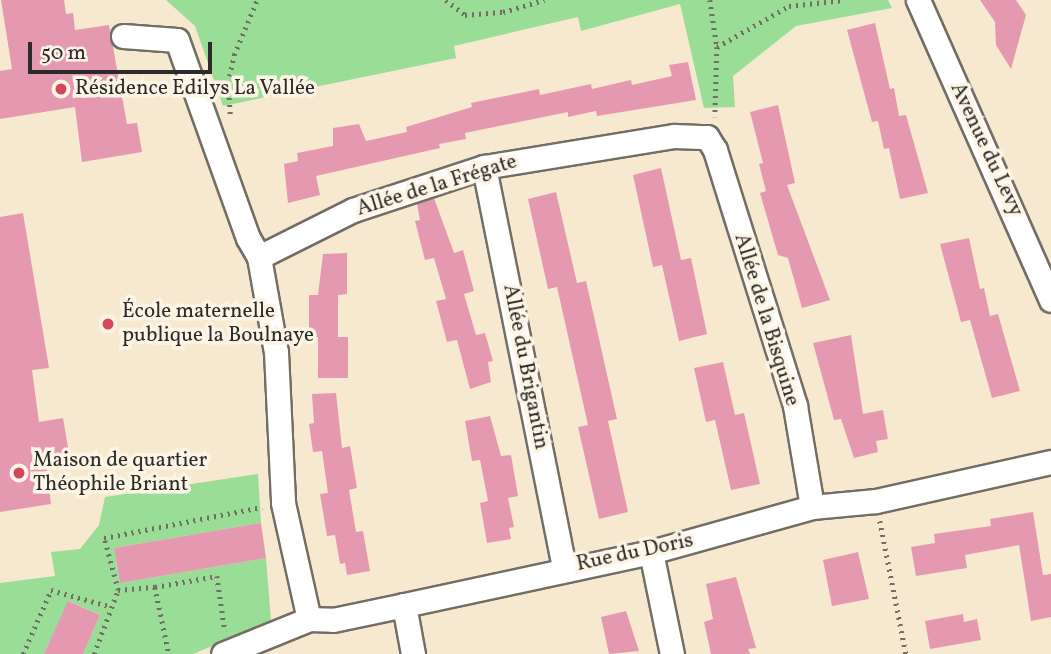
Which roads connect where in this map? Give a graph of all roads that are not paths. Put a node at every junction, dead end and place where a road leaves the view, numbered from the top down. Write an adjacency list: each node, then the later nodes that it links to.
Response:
1 (918, 0): 6 (street, Avenue du Levy)
2 (123, 36): 5 (street)
3 (707, 137): 4 (street, Allée de la Frégate); 8 (street, Allée de la Bisquine)
4 (484, 167): 5 (street, Allée de la Frégate); 10 (street, Allée du Brigantin)
5 (259, 257): 12 (street)
6 (1051, 300)
7 (1051, 462): 8 (street, Rue du Doris)
8 (812, 507): 9 (street, Rue du Doris)
9 (651, 552): 10 (street, Rue du Doris); 15 (street)
10 (564, 568): 11 (street, Rue du Doris)
11 (404, 605): 12 (street, Rue du Doris); 14 (street)
12 (309, 619): 13 (street, Rue du Doris)
13 (225, 653)
14 (413, 654)
15 (672, 654)

